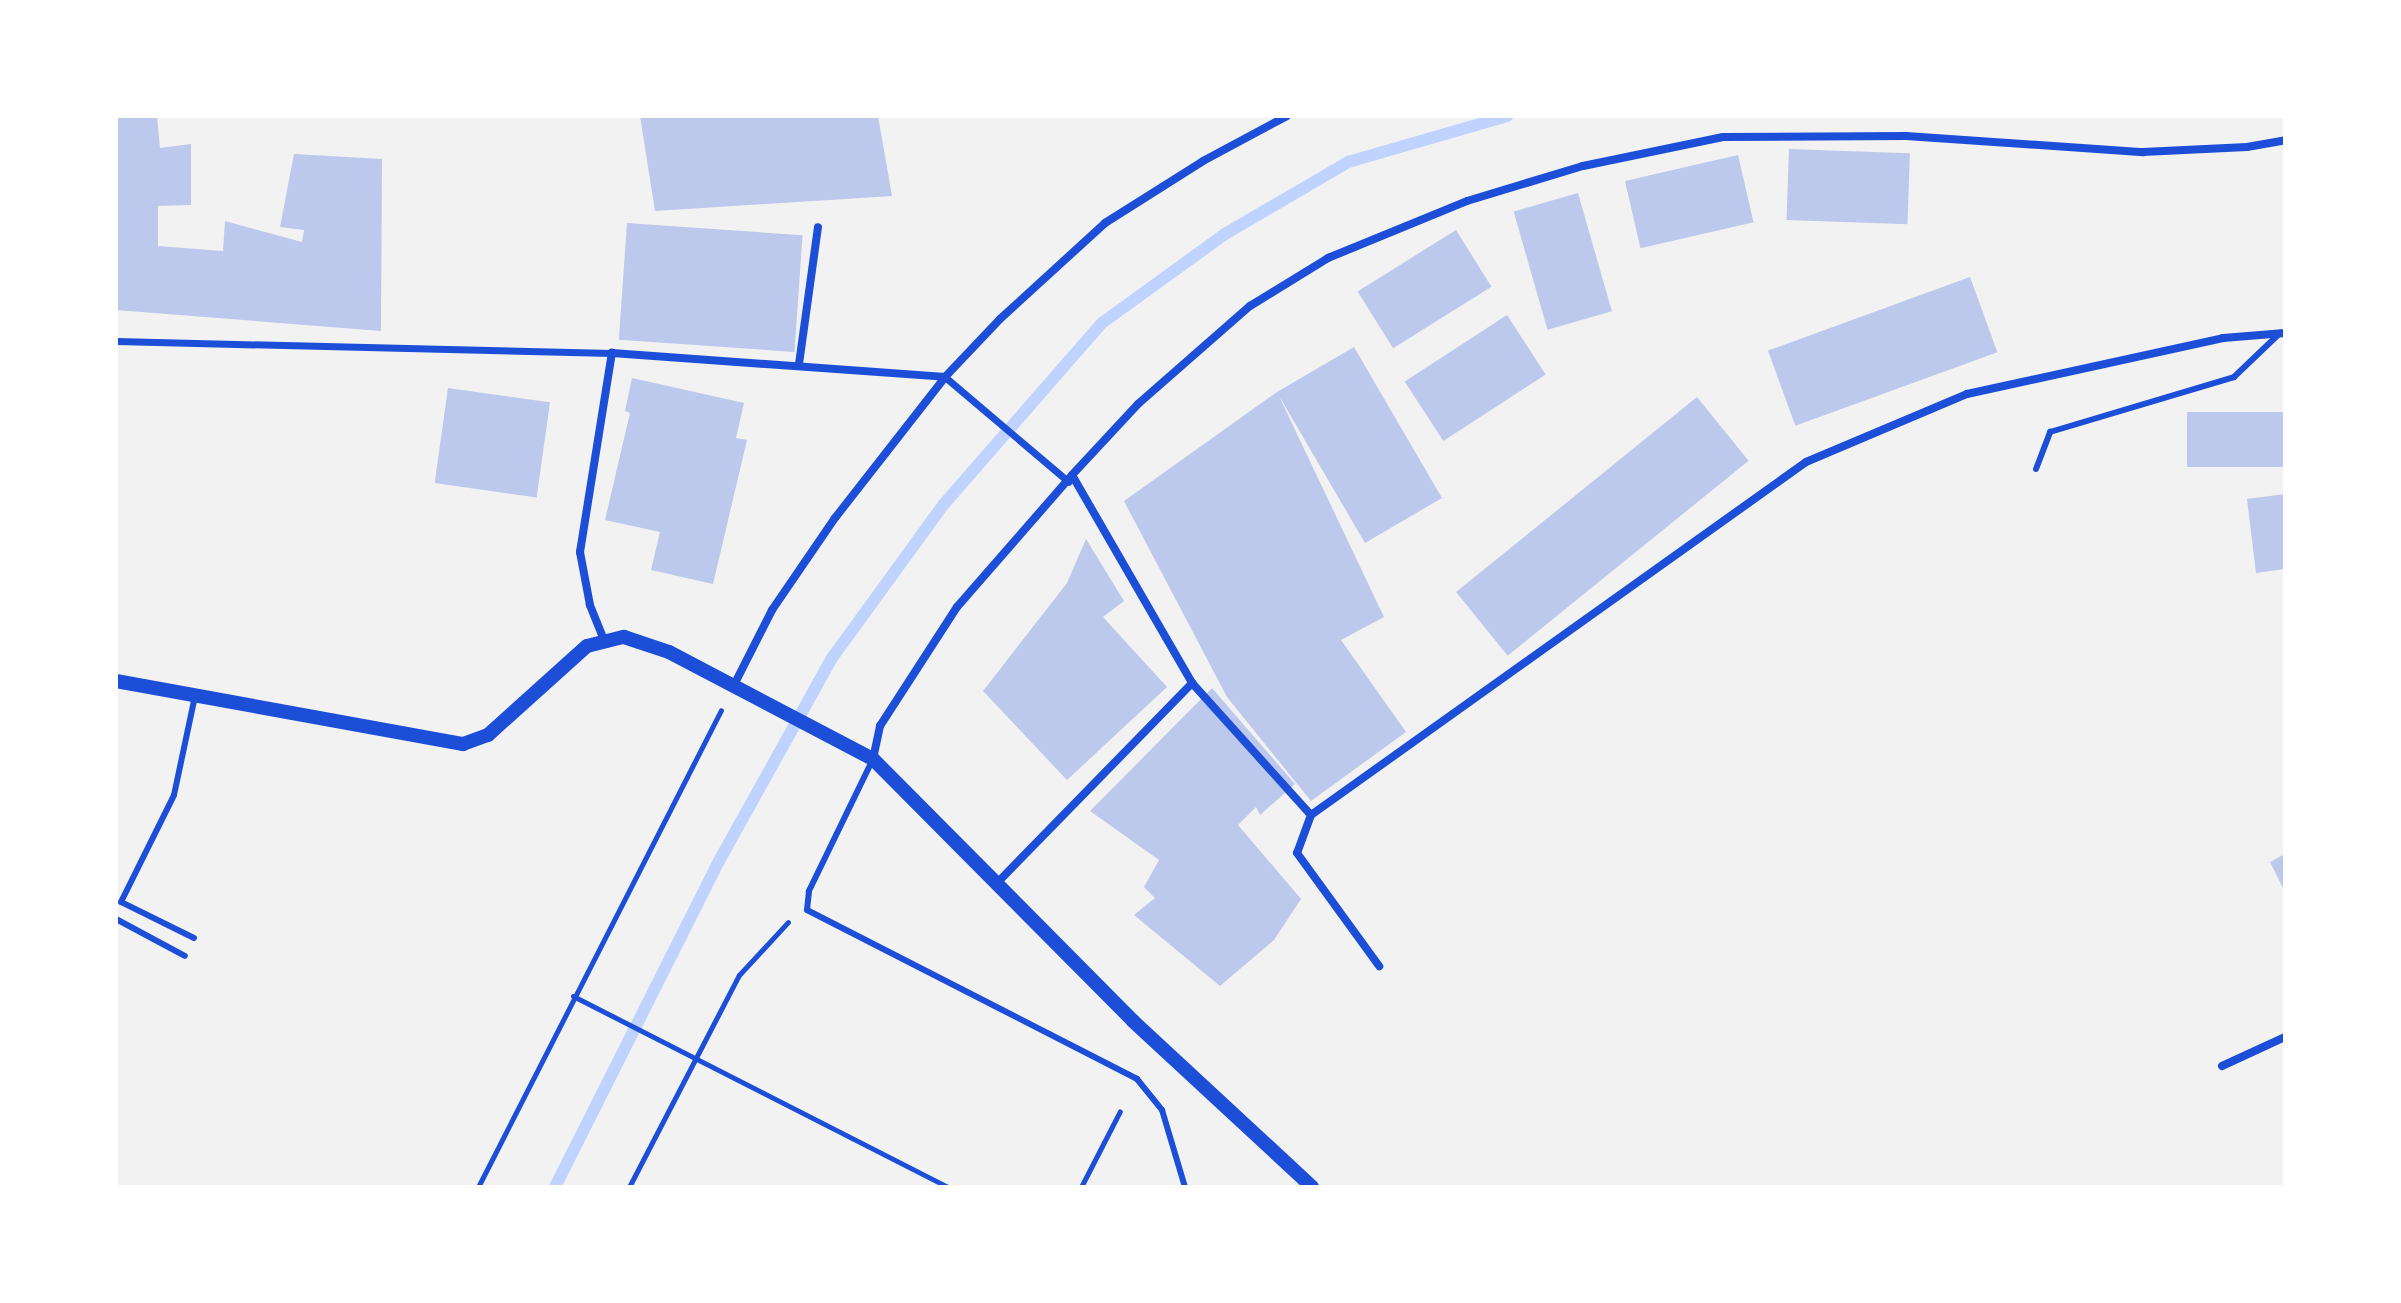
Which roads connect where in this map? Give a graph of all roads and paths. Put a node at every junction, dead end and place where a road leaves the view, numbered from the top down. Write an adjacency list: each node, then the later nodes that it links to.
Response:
1 (1287, 116): 8 (street)
2 (2285, 140): 10 (street)
3 (818, 227): 7 (street)
4 (2283, 333): 9 (lane); 17 (street)
5 (116, 341): 6 (street)
6 (612, 353): 7 (street); 11 (street)
7 (799, 364): 8 (street)
8 (945, 377): 10 (street); 14 (street)
9 (2036, 469)
10 (1070, 478): 13 (street); 16 (street)
11 (604, 640): 14 (street); 15 (street)
12 (116, 681): 15 (street)
13 (1192, 683): 17 (street); 18 (street)
14 (734, 685): 16 (street); 24 (path)
15 (195, 693): 21 (lane)
16 (873, 759): 18 (street); 19 (lane)
17 (1311, 815): 23 (street)
18 (999, 881): 34 (street)
19 (805, 904): 26 (path); 33 (lane)
20 (116, 919): 22 (lane)
21 (194, 938)
22 (185, 956)
23 (1379, 966)
24 (573, 996): 26 (path); 29 (path)
25 (2285, 1037): 27 (street)
26 (696, 1059): 30 (path); 31 (path)
27 (2222, 1066)
28 (1120, 1111): 32 (path)
29 (478, 1187)
30 (629, 1187)
31 (948, 1187)
32 (1081, 1187)
33 (1185, 1187)
34 (1312, 1187)

